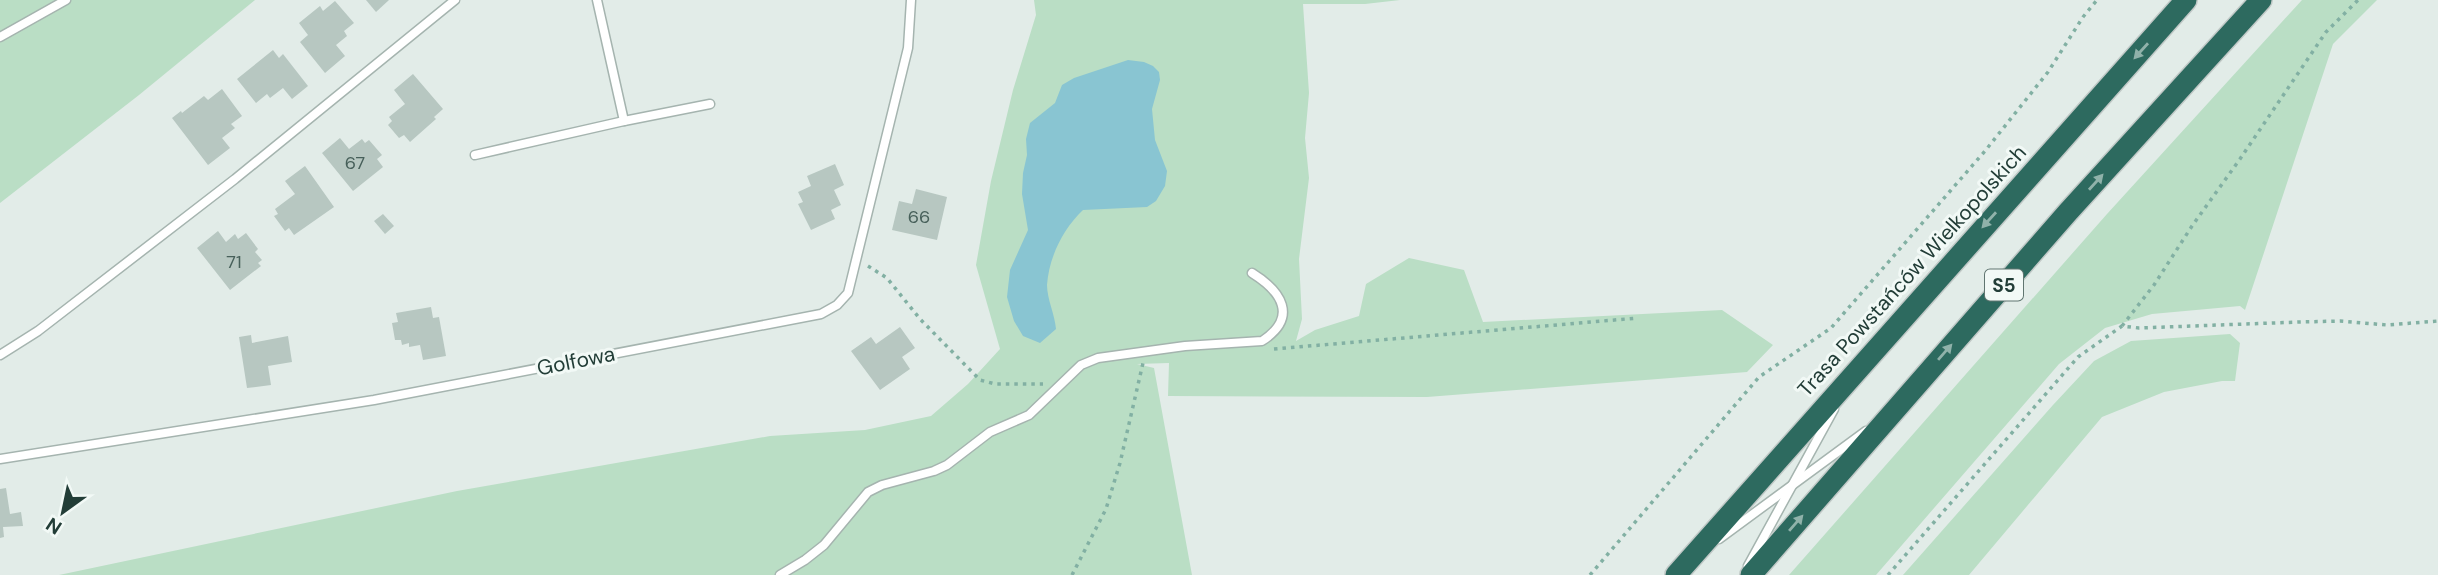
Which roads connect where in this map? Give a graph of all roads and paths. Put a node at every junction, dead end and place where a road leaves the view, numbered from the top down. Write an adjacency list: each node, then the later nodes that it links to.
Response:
1 (66, 0): 9 (lane)
2 (455, 0): 19 (lane)
3 (597, 0): 11 (lane)
4 (911, 0): 13 (lane, Golfowa)
5 (2097, 0): 29 (path)
6 (2186, 0): 21 (highway, Trasa Powstańców Wielkopolskich / S5, one-way to 21)
7 (2261, 0): 23 (highway, S5, one-way to 7)
8 (2358, 0): 17 (path)
9 (0, 37)
10 (710, 104): 11 (lane)
11 (624, 121): 12 (lane)
12 (475, 155)
13 (857, 259): 22 (path); 24 (lane, Golfowa)
14 (1252, 273): 22 (lane)
15 (1638, 318): 18 (path)
16 (2438, 321): 17 (path)
17 (2122, 327): 32 (path)
18 (1270, 350)
19 (0, 355)
20 (1153, 360): 28 (path)
21 (1854, 373): 25 (lane); 26 (highway, Trasa Powstańców Wielkopolskich / S5)
22 (1062, 384): 27 (lane)
23 (1895, 409): 25 (lane); 31 (highway, S5, one-way to 23)
24 (0, 460)
25 (1792, 485): 26 (lane); 30 (lane)
26 (1681, 570)
27 (780, 575)
28 (1072, 575)
29 (1590, 575)
30 (1743, 575)
31 (1751, 575)
32 (1888, 575)

